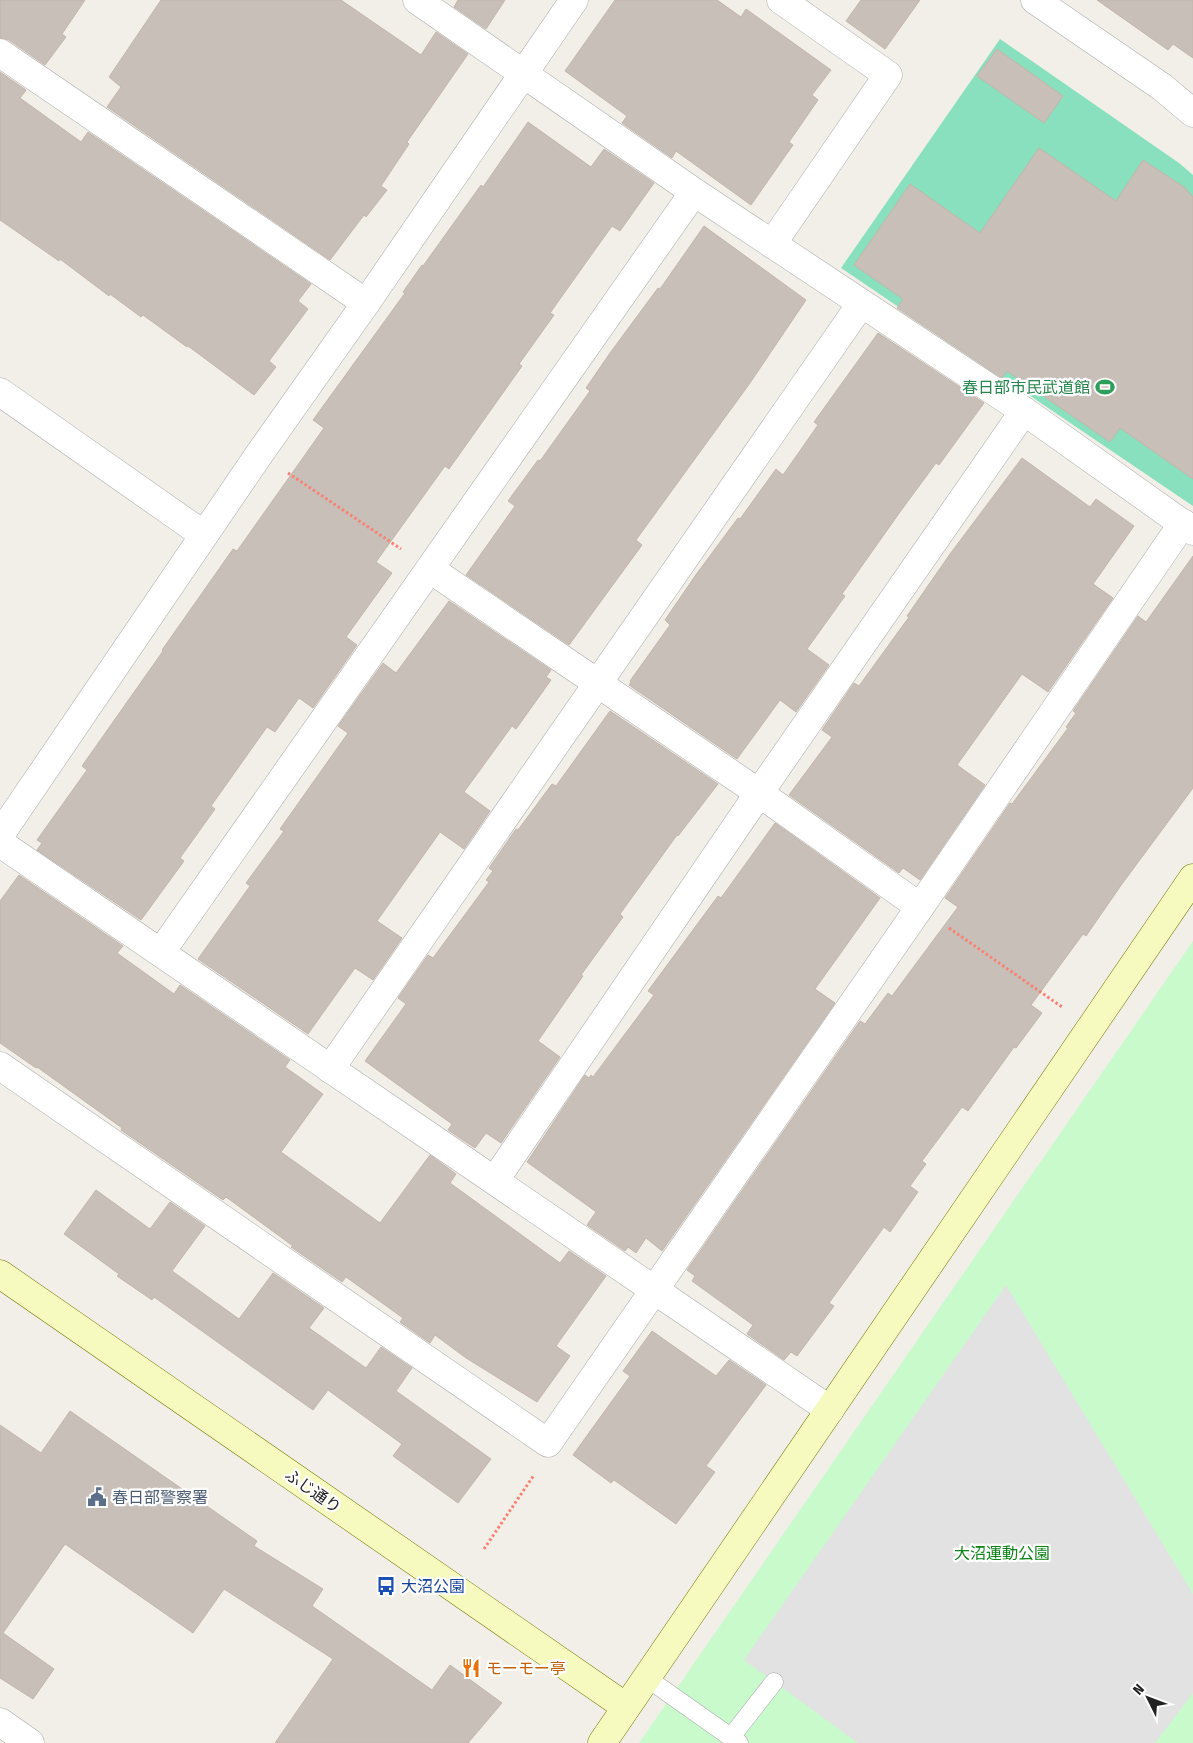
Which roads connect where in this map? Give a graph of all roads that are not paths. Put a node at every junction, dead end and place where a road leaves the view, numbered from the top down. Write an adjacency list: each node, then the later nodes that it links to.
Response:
1 (417, 0): 6 (street)
2 (574, 0): 6 (street)
3 (781, 0): 9 (street)
4 (1035, 0): 7 (street)
5 (0, 53): 10 (street)
6 (523, 73): 8 (street); 10 (street)
7 (1193, 112)
8 (694, 192): 9 (street); 16 (street)
9 (772, 244): 11 (street)
10 (366, 303): 15 (street)
11 (861, 304): 13 (street); 17 (street)
12 (0, 392): 15 (street)
13 (1024, 411): 14 (street); 18 (street)
14 (1188, 527): 22 (street)
15 (204, 535): 19 (street)
16 (430, 569): 17 (street); 23 (street)
17 (598, 683): 18 (street); 25 (street)
18 (759, 793): 22 (street); 26 (street)
19 (0, 836)
20 (0, 843): 23 (street)
21 (1193, 878): 29 (street)
22 (920, 907): 28 (street)
23 (161, 952): 25 (street)
24 (0, 1066): 28 (street)
25 (330, 1069): 26 (street)
26 (495, 1180): 28 (street)
27 (0, 1274): 32 (street, ふじ通り)
28 (654, 1289): 29 (street)
29 (830, 1410): 30 (street)
30 (647, 1678): 32 (street); 34 (lane)
31 (774, 1682): 34 (lane)
32 (626, 1707): 36 (street)
33 (0, 1722): 35 (street)
34 (735, 1740)
35 (30, 1743)
36 (602, 1743)

